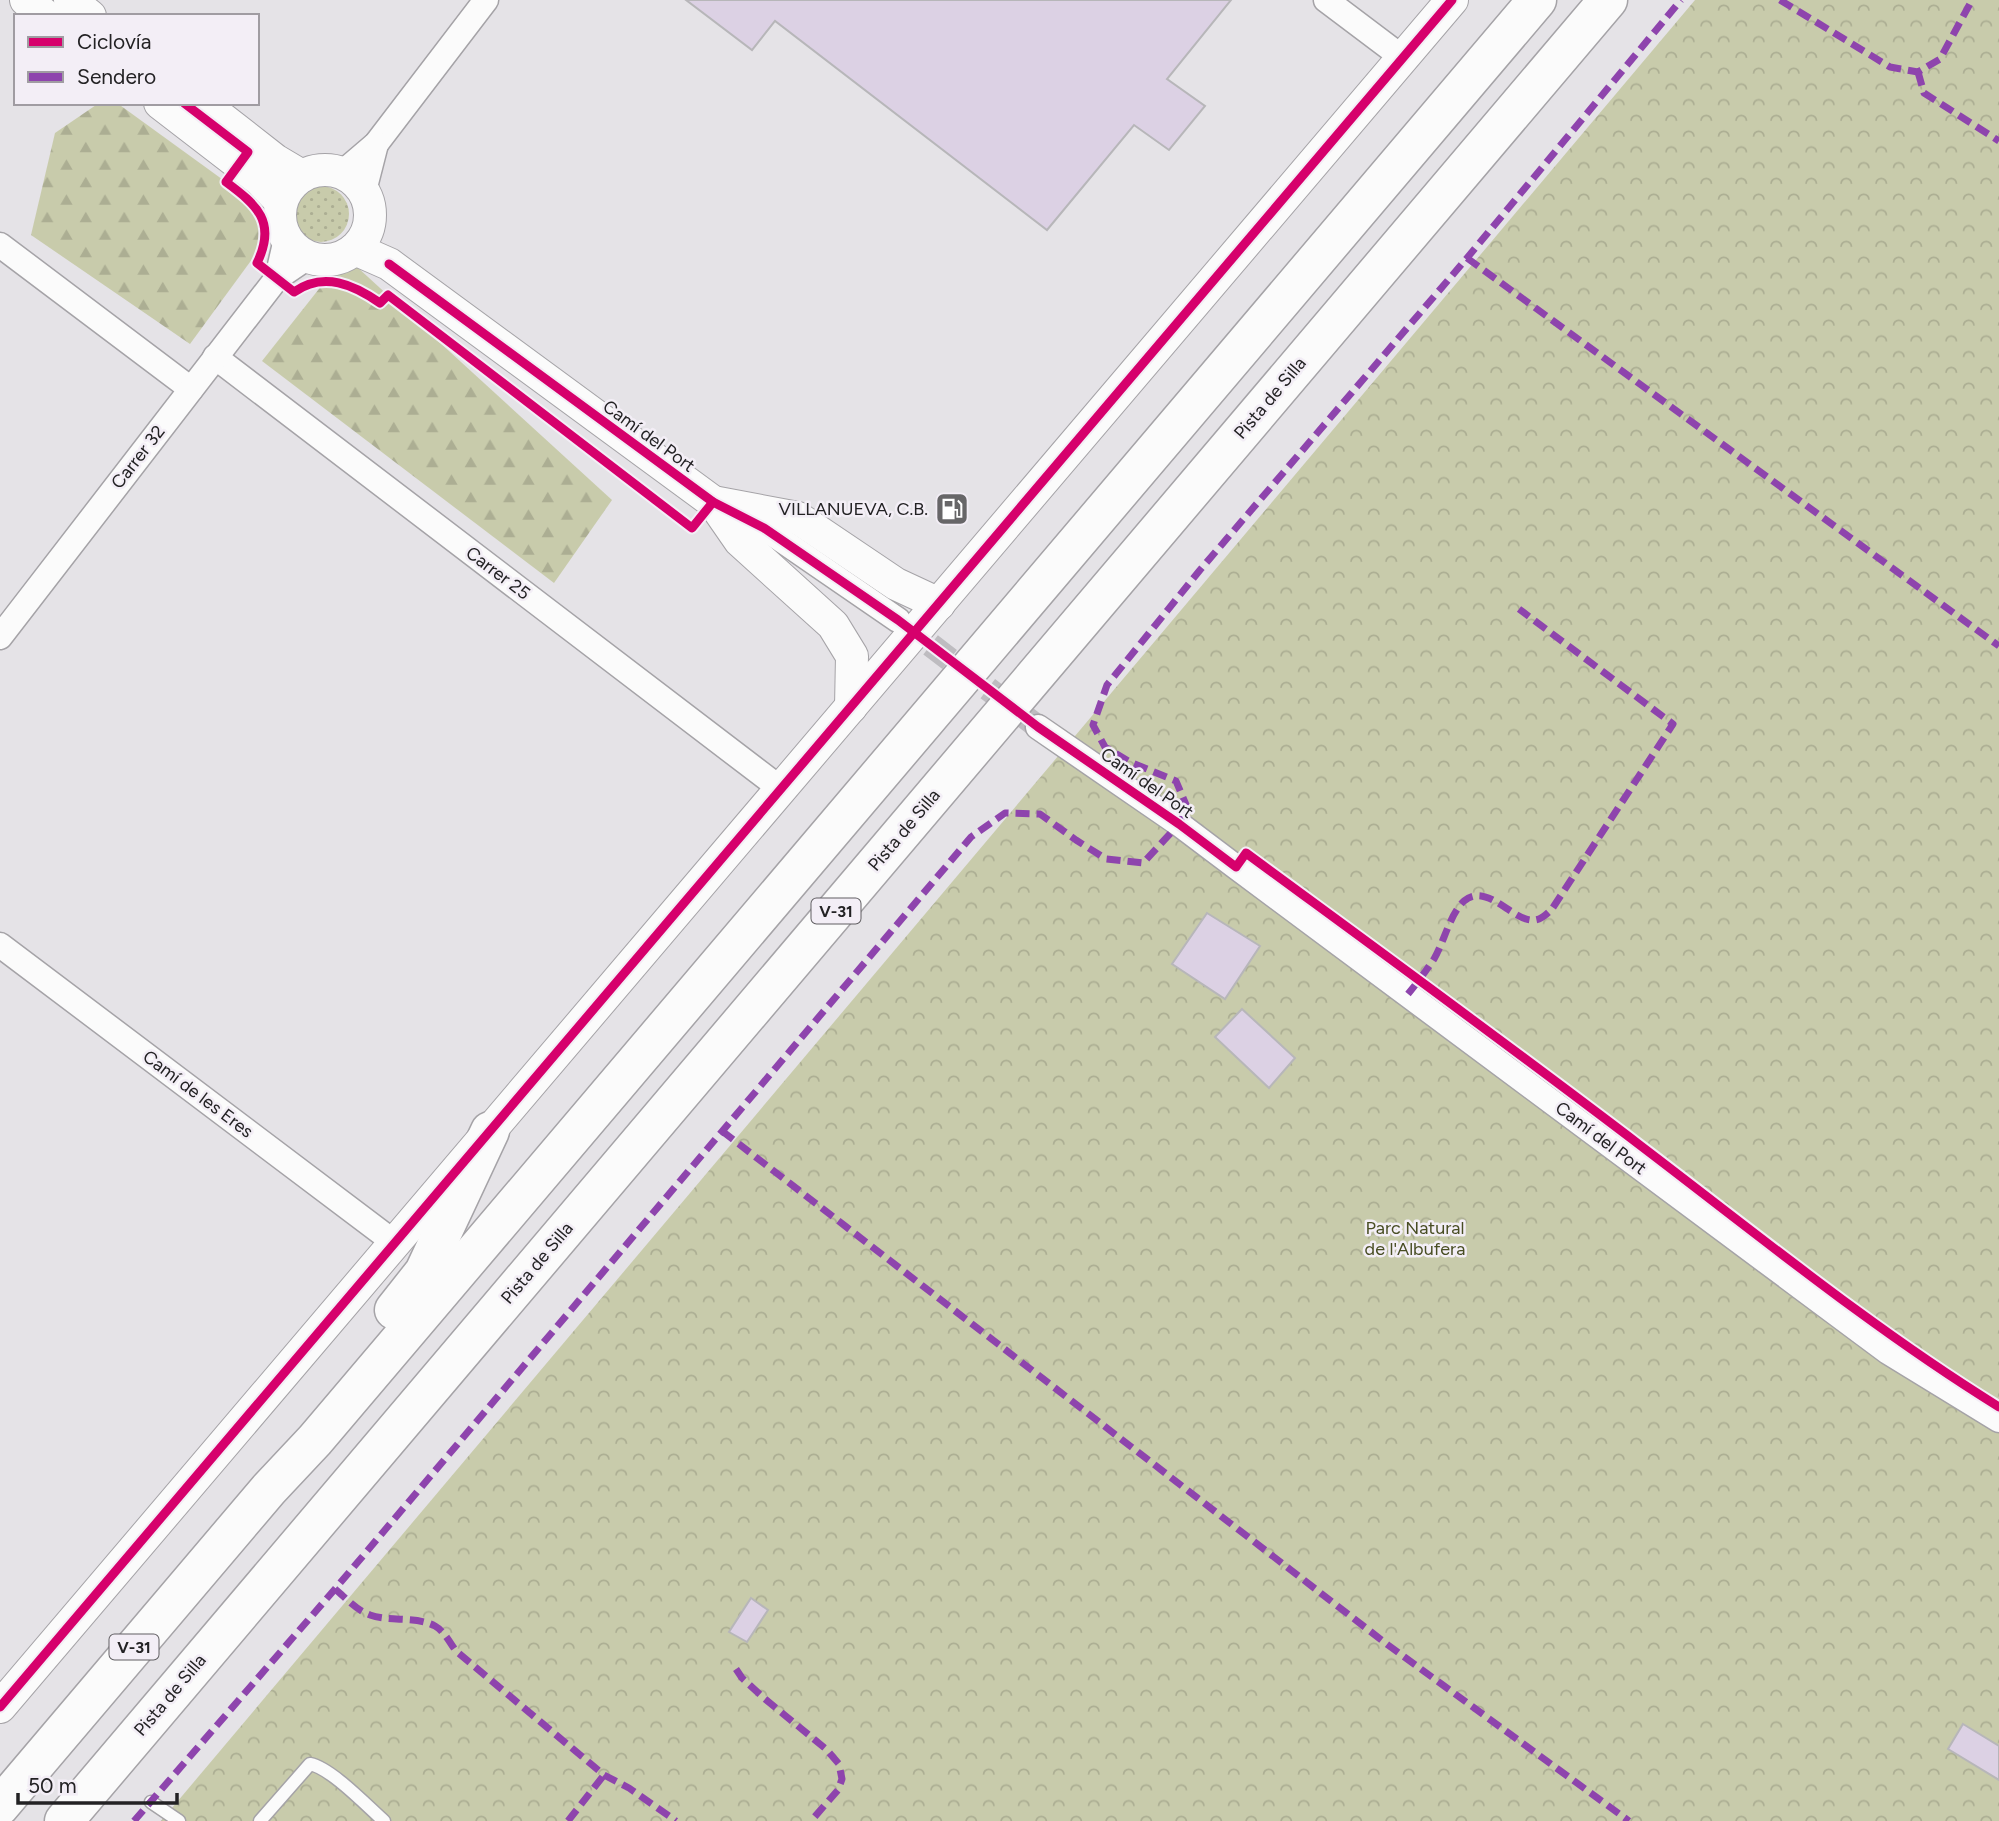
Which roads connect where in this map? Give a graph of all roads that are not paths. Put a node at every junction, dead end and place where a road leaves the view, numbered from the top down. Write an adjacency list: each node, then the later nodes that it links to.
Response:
1 (26, 0): 8 (street)
2 (70, 0): 9 (street)
3 (486, 0): 14 (street)
4 (1326, 0): 10 (street)
5 (1452, 0): 10 (street)
6 (1537, 0): 32 (highway, V-31)
7 (1608, 0): 36 (highway, Pista de Silla / V-31)
8 (44, 14)
9 (88, 14)
10 (1403, 58): 22 (street)
11 (163, 105): 15 (street)
12 (205, 105): 13 (street)
13 (302, 176): 14 (street); 15 (street)
14 (353, 182): 16 (street)
15 (281, 202): 18 (street)
16 (362, 239): 18 (street); 21 (street, Camí del Port)
17 (0, 245): 20 (street)
18 (297, 248): 19 (street, Carrer 32)
19 (215, 357): 20 (street, Carrer 32); 27 (street, Carrer 25)
20 (191, 389): 24 (street, Carrer 32)
21 (713, 502): 22 (street, Camí del Port); 23 (street, Camí del Port); 25 (street, Camí del Port)
22 (939, 604): 25 (street)
23 (898, 620)
24 (0, 637)
25 (851, 707): 27 (street)
26 (1038, 727): 31 (street, Camí del Port)
27 (781, 789): 29 (street)
28 (0, 945): 30 (street, Camí de les Eres)
29 (490, 1131): 30 (street); 32 (highway)
30 (396, 1242): 33 (street)
31 (1999, 1420)
32 (269, 1489): 35 (highway, V-31)
33 (0, 1707)
34 (151, 1802): 37 (lane)
35 (0, 1806)
36 (64, 1821)
37 (179, 1821)
38 (260, 1821): 39 (lane)
39 (384, 1821)

